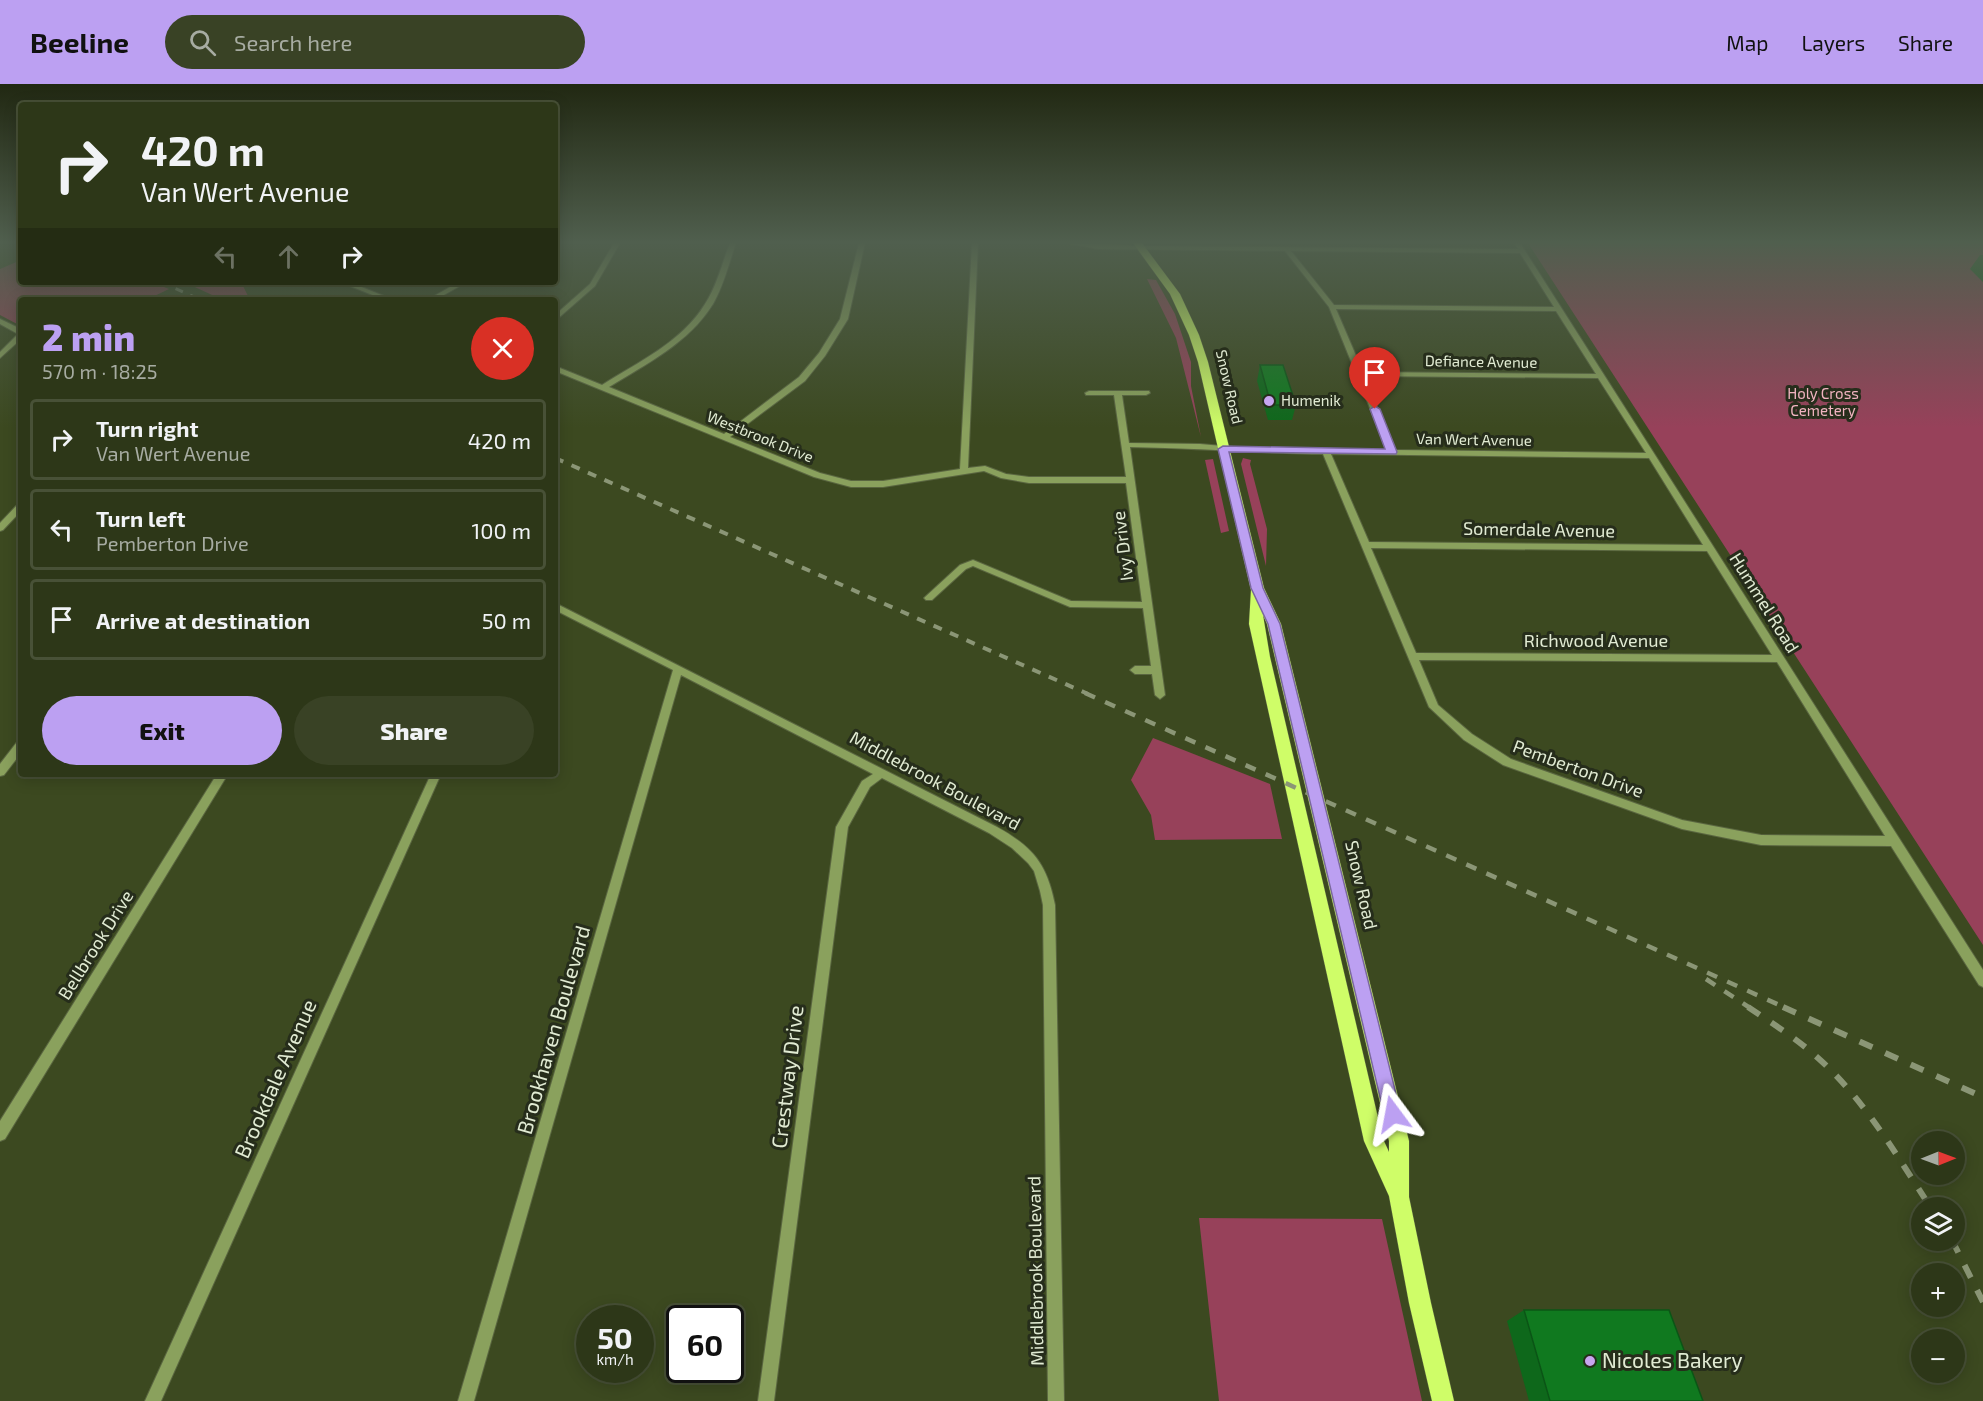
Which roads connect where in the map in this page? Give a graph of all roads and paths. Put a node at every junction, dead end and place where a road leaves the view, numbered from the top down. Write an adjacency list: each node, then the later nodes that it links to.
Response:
1 (571, 304): 10 (street)
2 (709, 304): 18 (street)
3 (847, 304): 22 (street)
4 (972, 304): 28 (street)
5 (1181, 304): 24 (main road, Snow Road)
6 (1330, 304): 8 (street)
7 (1556, 304): 9 (street, Hummel Road)
8 (1332, 307): 9 (street); 16 (street)
9 (1559, 309): 17 (street, Hummel Road)
10 (558, 316)
11 (0, 321): 12 (street)
12 (18, 332)
13 (18, 337): 14 (street)
14 (0, 356)
15 (558, 369): 18 (street, Westbrook Drive)
16 (1361, 374): 17 (street, Defiance Avenue); 26 (street)
17 (1602, 376): 27 (street, Hummel Road)
18 (602, 388): 22 (street, Westbrook Drive)
19 (1089, 393): 20 (street)
20 (1118, 393): 21 (street); 23 (street, Ivy Drive)
21 (1146, 393)
22 (725, 437): 28 (street, Westbrook Drive)
23 (1127, 449): 24 (street, Van Wert Avenue); 29 (street, Ivy Drive)
24 (1223, 449): 25 (street, Van Wert Avenue); 34 (main road, Snow Road)
25 (1326, 451): 26 (street, Van Wert Avenue); 32 (street, Pemberton Drive)
26 (1392, 452): 27 (street, Van Wert Avenue)
27 (1652, 456): 33 (street, Hummel Road)
28 (964, 471): 29 (street, Westbrook Drive)
29 (1131, 480): 36 (street, Ivy Drive)
30 (18, 509): 31 (street)
31 (0, 528)
32 (1367, 545): 33 (street, Somerdale Avenue); 38 (street, Pemberton Drive)
33 (1710, 548): 39 (street, Hummel Road)
34 (1257, 588): 52 (main road, Snow Road); 52 (main road, Snow Road)
35 (929, 598): 36 (street)
36 (1146, 604): 42 (street, Ivy Drive)
37 (558, 608): 40 (street, Middlebrook Boulevard)
38 (1412, 656): 39 (street, Richwood Avenue); 49 (street, Pemberton Drive)
39 (1780, 659): 49 (street, Hummel Road)
40 (678, 669): 46 (street, Middlebrook Boulevard); 54 (street, Brookhaven Boulevard)
41 (1135, 670): 42 (street)
42 (1156, 670): 43 (street, Ivy Drive)
43 (1160, 695)
44 (18, 749): 45 (street)
45 (0, 772)
46 (882, 773): 55 (street, Crestway Drive); 56 (street, Middlebrook Boulevard)
47 (221, 777): 51 (street, Bellbrook Drive)
48 (435, 777): 53 (street, Brookdale Avenue)
49 (1895, 841): 50 (street, Hummel Road)
50 (1983, 981)
51 (0, 1134)
52 (1399, 1197): 57 (main road, Snow Road)
53 (153, 1401)
54 (466, 1401)
55 (766, 1401)
56 (1056, 1401)
57 (1443, 1401)

